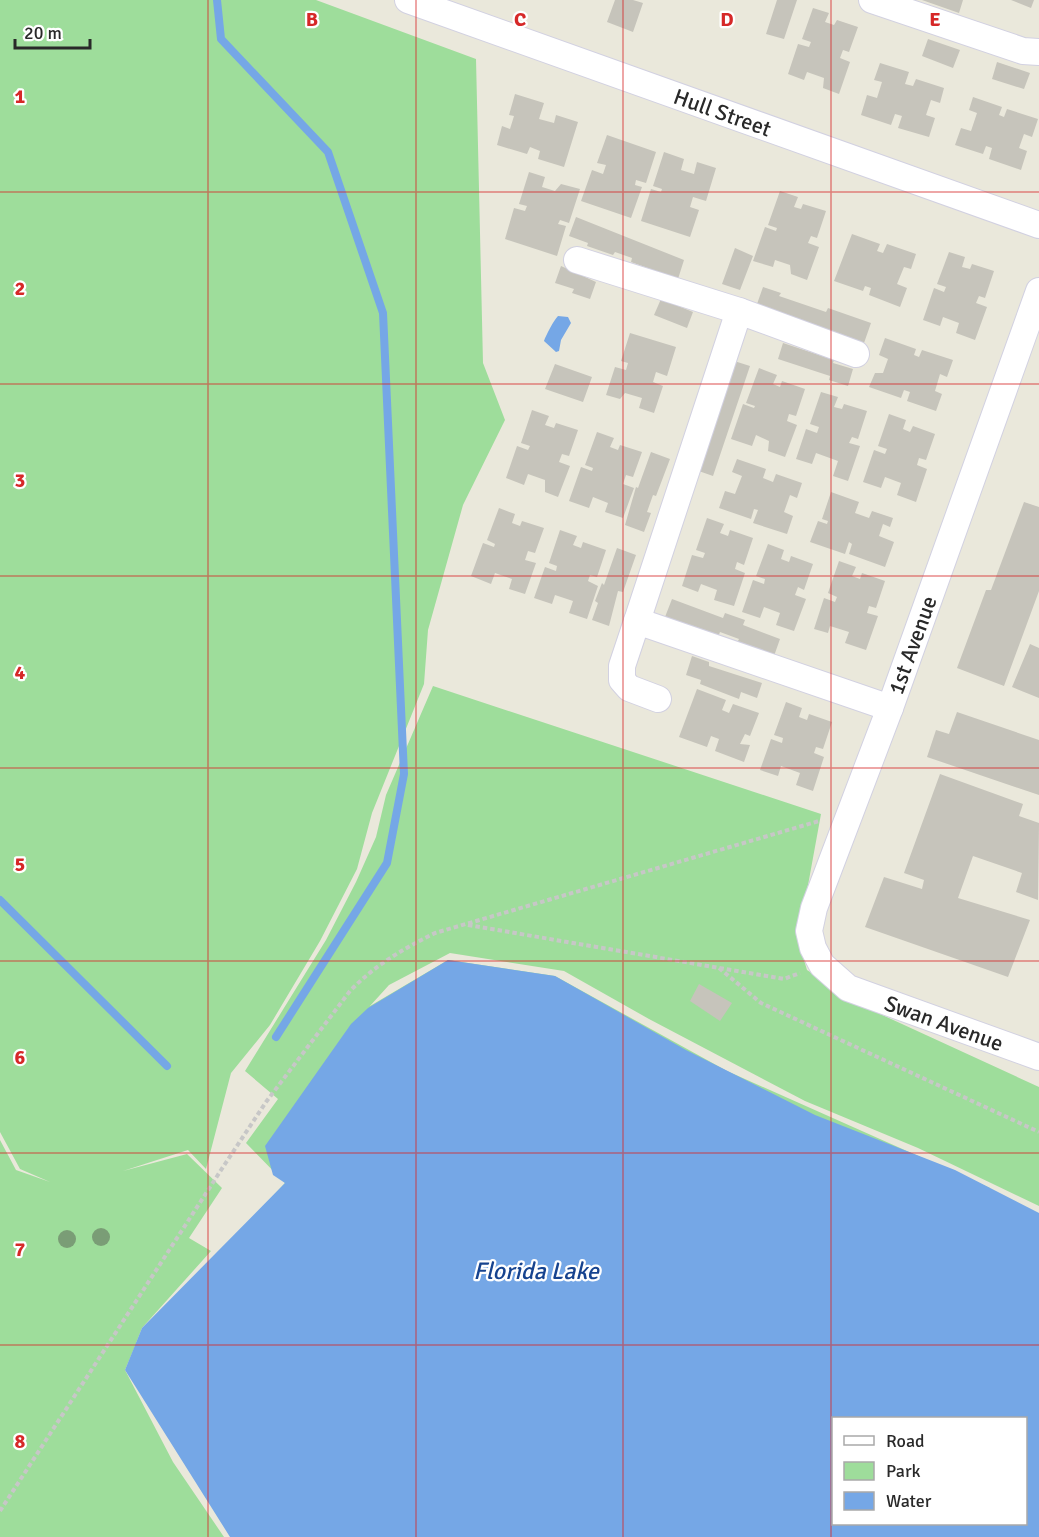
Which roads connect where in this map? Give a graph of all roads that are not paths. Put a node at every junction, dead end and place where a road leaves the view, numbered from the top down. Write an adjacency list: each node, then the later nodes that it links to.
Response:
1 (408, 0): 4 (street, Hull Street)
2 (872, 0): 3 (street)
3 (1039, 52)
4 (1039, 225)
5 (577, 260): 7 (street)
6 (1039, 291): 11 (street, 1st Avenue)
7 (739, 311): 8 (street); 9 (street)
8 (856, 354)
9 (637, 621): 10 (street); 11 (street)
10 (658, 699)
11 (890, 708): 12 (street, 1st Avenue)
12 (848, 988): 13 (street, Swan Avenue)
13 (1039, 1057)

